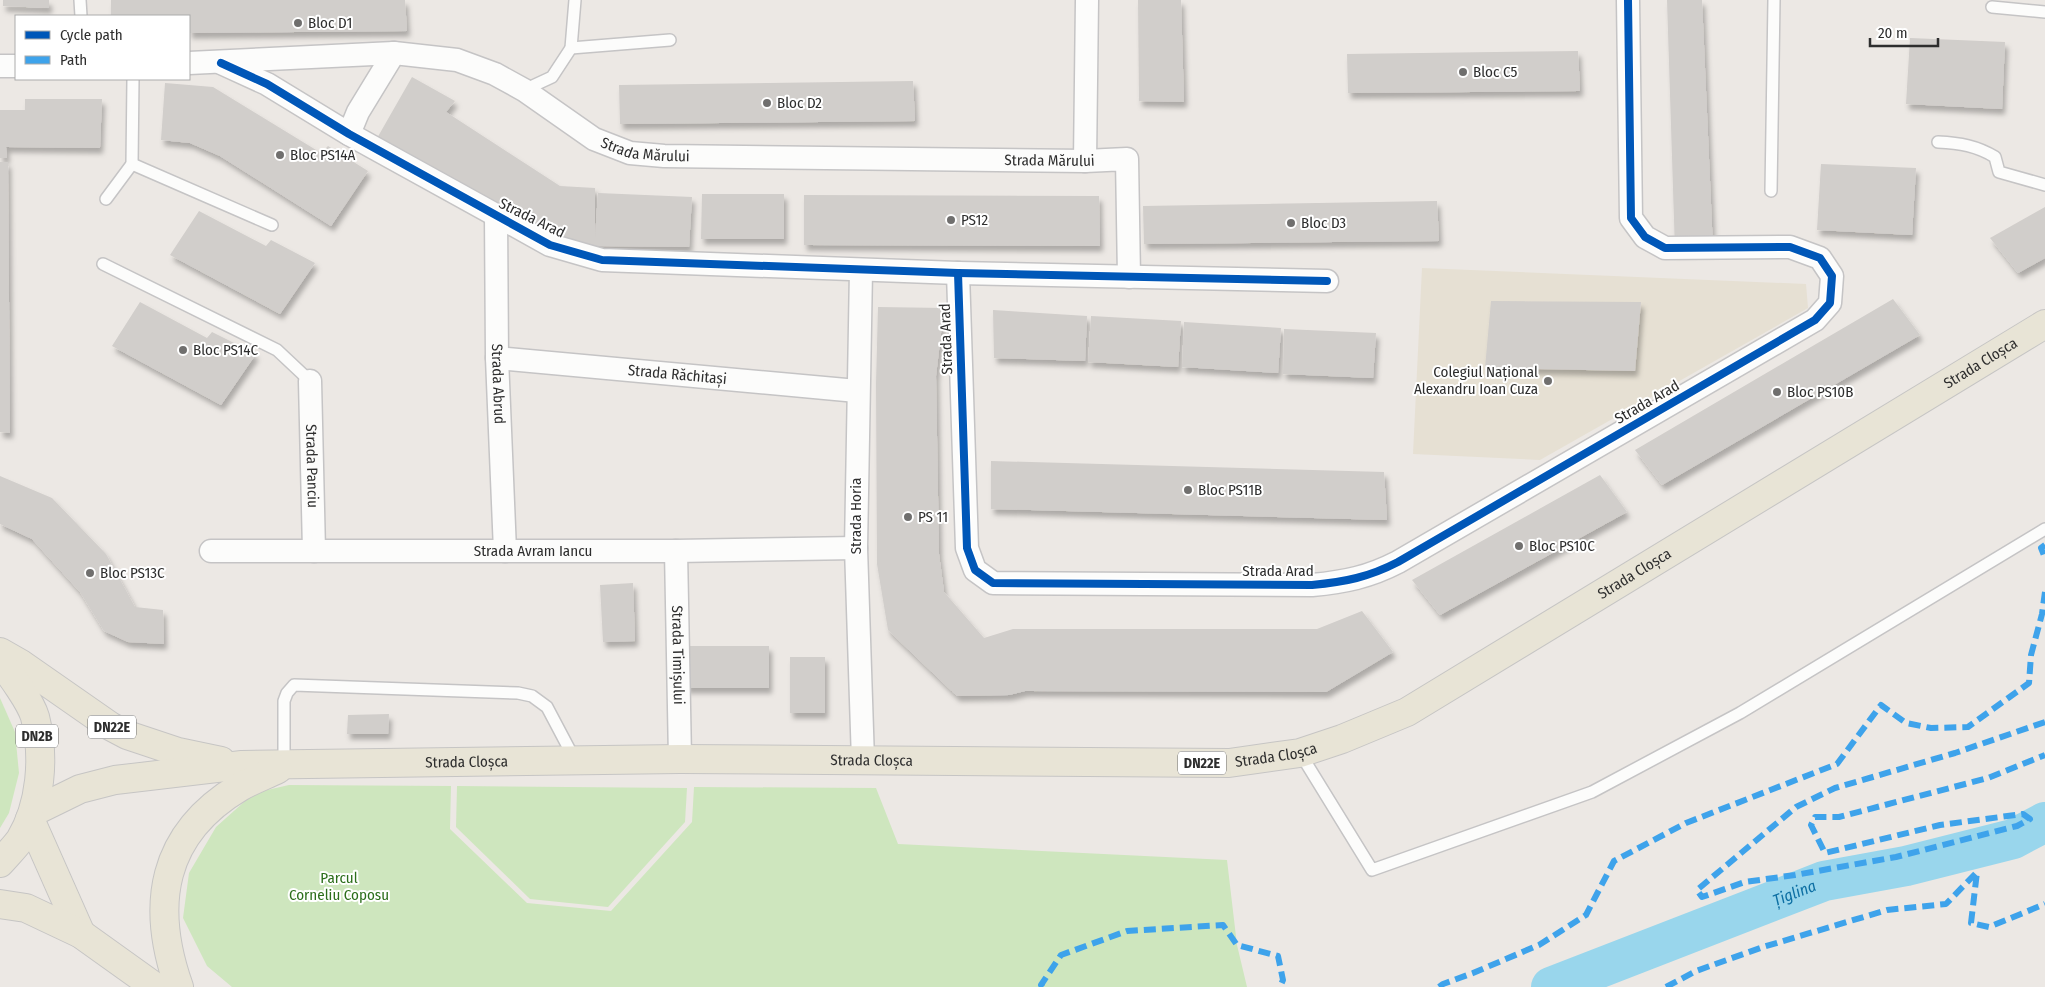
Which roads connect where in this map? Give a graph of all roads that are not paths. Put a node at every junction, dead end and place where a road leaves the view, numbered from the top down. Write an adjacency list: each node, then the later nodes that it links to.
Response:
1 (80, 0): 8 (lane)
2 (575, 0): 10 (lane)
3 (1087, 0): 20 (street)
4 (1628, 0): 29 (street, Strada Arad)
5 (1774, 0): 23 (lane)
6 (1992, 7): 7 (lane)
7 (2045, 12)
8 (81, 15)
9 (670, 40): 10 (lane)
10 (571, 48): 17 (lane)
11 (394, 53): 13 (street, Strada Mărului); 17 (street, Strada Mărului); 18 (street)
12 (190, 63): 13 (street, Strada Mărului)
13 (220, 63): 18 (street, Strada Arad)
14 (0, 66): 15 (street)
15 (15, 66)
16 (133, 80): 21 (lane)
17 (524, 90): 20 (street, Strada Mărului)
18 (349, 134): 25 (street, Strada Arad)
19 (1938, 142): 22 (lane)
20 (1085, 161): 30 (street, Strada Mărului)
21 (132, 164): 24 (lane); 26 (lane)
22 (2045, 185)
23 (1771, 191)
24 (106, 199)
25 (496, 216): 28 (street, Strada Arad); 33 (street, Strada Abrud)
26 (272, 225)
27 (103, 264): 34 (lane)
28 (861, 270): 29 (street, Strada Arad); 35 (street, Strada Horia)
29 (958, 273): 30 (street, Strada Arad)
30 (1129, 277): 31 (street, Strada Arad)
31 (1327, 281)
32 (2045, 324): 44 (main road, Strada Cloșca / DN22E)
33 (497, 358): 35 (street, Strada Răchitași); 40 (street, Strada Abrud)
34 (310, 381): 39 (street, Strada Panciu)
35 (857, 391): 37 (street, Strada Horia)
36 (2045, 530): 44 (lane)
37 (856, 548): 41 (street, Strada Avram Iancu); 47 (street, Strada Horia)
38 (212, 551): 39 (street, Strada Avram Iancu)
39 (314, 551): 40 (street, Strada Avram Iancu)
40 (505, 551): 41 (street, Strada Avram Iancu)
41 (676, 551): 45 (street, Strada Timișului)
42 (0, 652): 48 (main road, Strada Cloșca / DN22E)
43 (0, 662): 50 (main road, DN2B)
44 (1300, 753): 47 (main road, Strada Cloșca / DN22E)
45 (680, 759): 46 (main road, Strada Cloșca / DN22E); 47 (main road, Strada Cloșca / DN22E)
46 (575, 760): 49 (main road, Strada Cloșca / DN22E); 49 (lane)
47 (863, 761)
48 (242, 765): 49 (main road, Strada Cloșca / DN22E); 50 (main road, Strada Cloșca / DN22E)
49 (284, 766): 55 (main road)
50 (31, 816): 51 (main road, DN2B); 53 (main road)
51 (0, 864)
52 (0, 904): 53 (main road)
53 (81, 934): 54 (main road)
54 (155, 987)
55 (179, 987)

